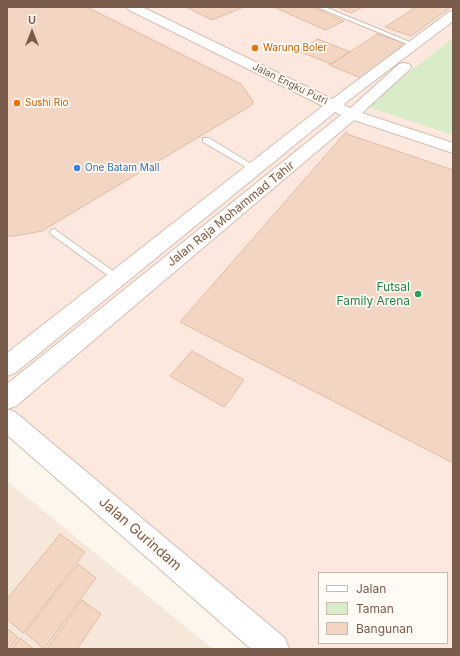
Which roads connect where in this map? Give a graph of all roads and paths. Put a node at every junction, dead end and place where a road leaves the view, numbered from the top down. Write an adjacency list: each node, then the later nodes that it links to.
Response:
1 (133, 7): 7 (main road, Jalan Engku Putri)
2 (147, 7): 7 (main road, Jalan Engku Putri)
3 (320, 7): 6 (lane)
4 (453, 15): 6 (main road, Jalan Raja Mohammad Tahir)
5 (453, 27): 8 (main road, Jalan Raja Mohammad Tahir)
6 (414, 44): 7 (main road, Jalan Raja Mohammad Tahir)
7 (336, 103): 8 (main road, Jalan Engku Putri); 12 (main road, Jalan Raja Mohammad Tahir)
8 (356, 111): 9 (main road, Jalan Engku Putri); 11 (main road, Jalan Engku Putri); 16 (main road, Jalan Raja Mohammad Tahir)
9 (453, 139)
10 (206, 140): 12 (lane)
11 (453, 148)
12 (254, 168): 14 (main road, Jalan Raja Mohammad Tahir)
13 (54, 232): 14 (lane)
14 (117, 278): 15 (main road, Jalan Raja Mohammad Tahir)
15 (7, 366)
16 (7, 398)
17 (7, 420): 18 (street, Jalan Gurindam)
18 (274, 649)

